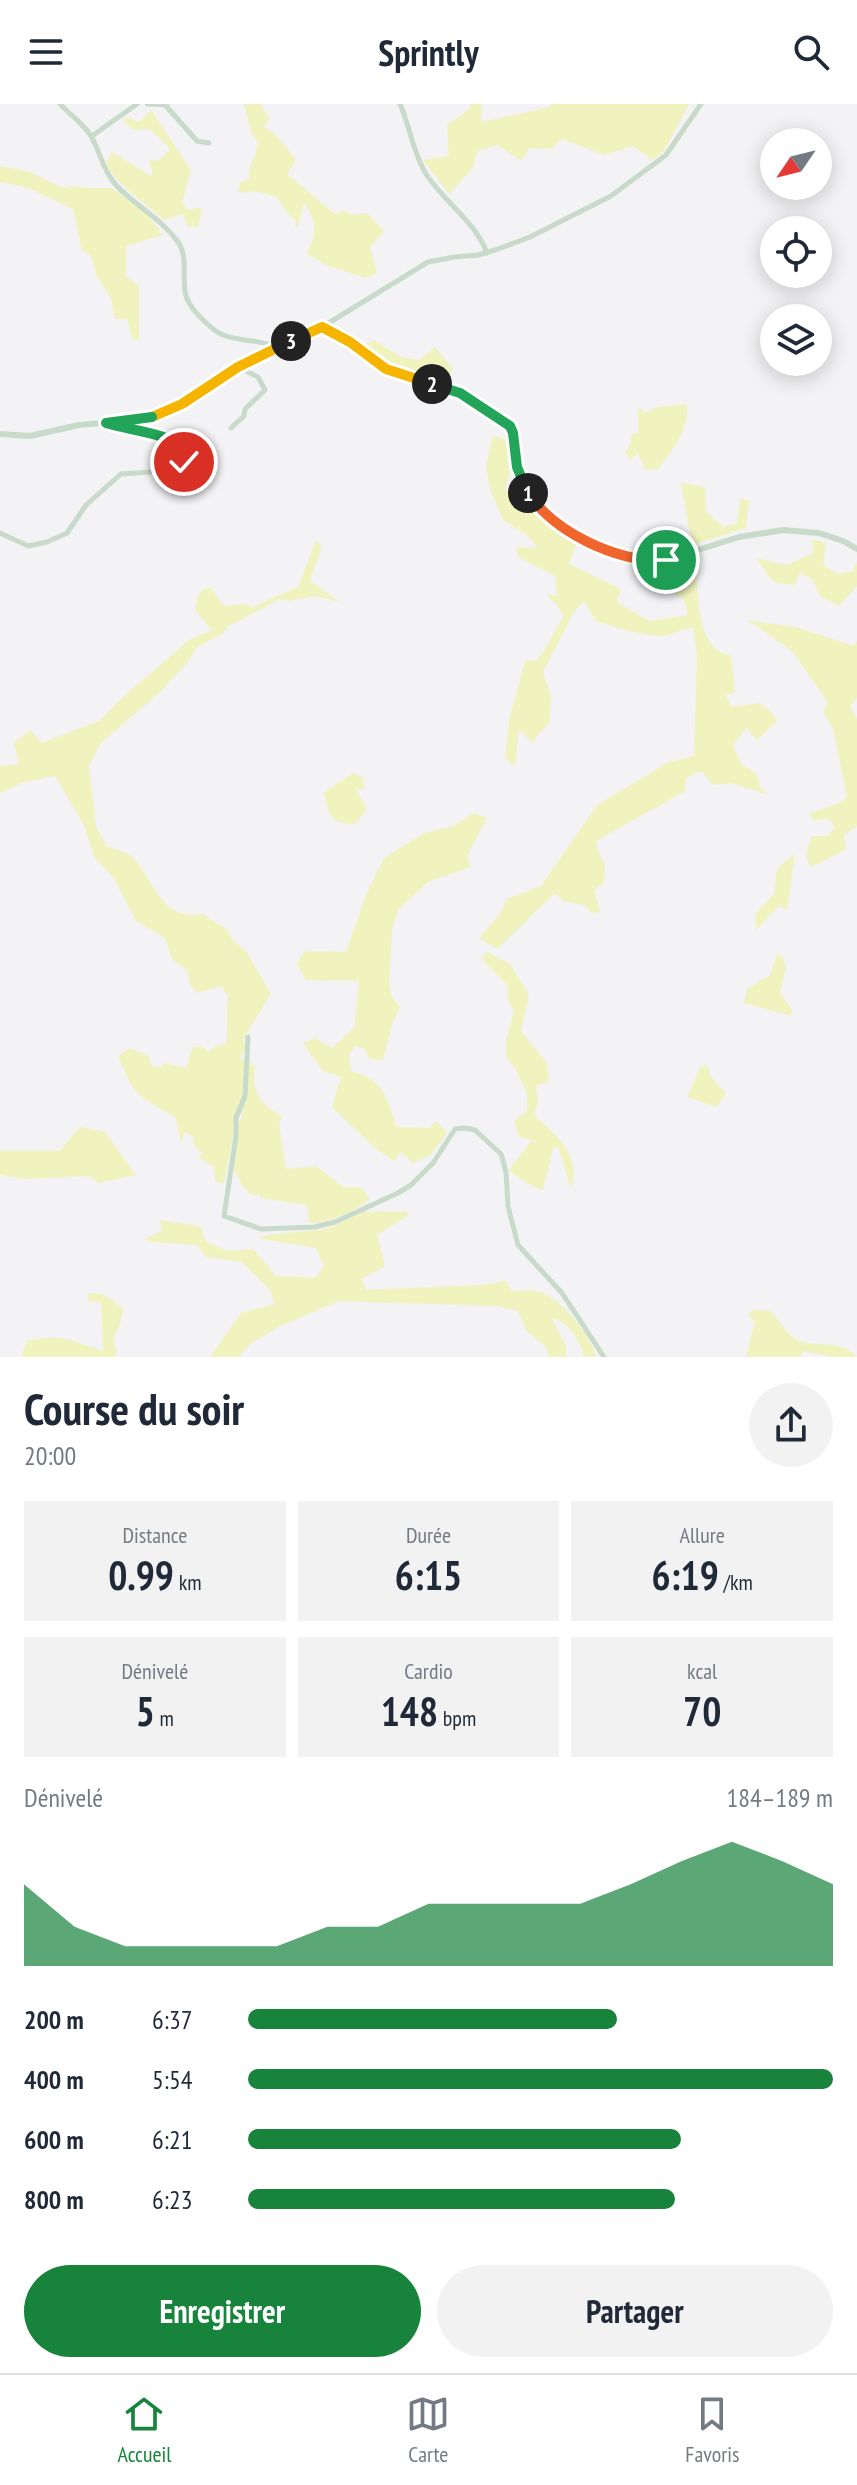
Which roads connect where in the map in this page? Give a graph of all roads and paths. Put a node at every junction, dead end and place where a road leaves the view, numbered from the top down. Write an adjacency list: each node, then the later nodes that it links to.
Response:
1 (60, 104): 7 (street)
2 (137, 104): 7 (street)
3 (147, 104): 6 (street)
4 (400, 104): 9 (street)
5 (701, 104): 9 (street)
6 (166, 105): 8 (street)
7 (92, 137): 11 (street)
8 (209, 143)
9 (487, 253): 10 (street)
10 (322, 327): 11 (street); 17 (street)
11 (277, 348): 12 (street)
12 (238, 367): 13 (street); 14 (street)
13 (106, 423): 15 (street); 16 (street)
14 (231, 428)
15 (0, 434)
16 (0, 533)
17 (857, 549)
18 (248, 1037): 19 (street)
19 (604, 1357)

